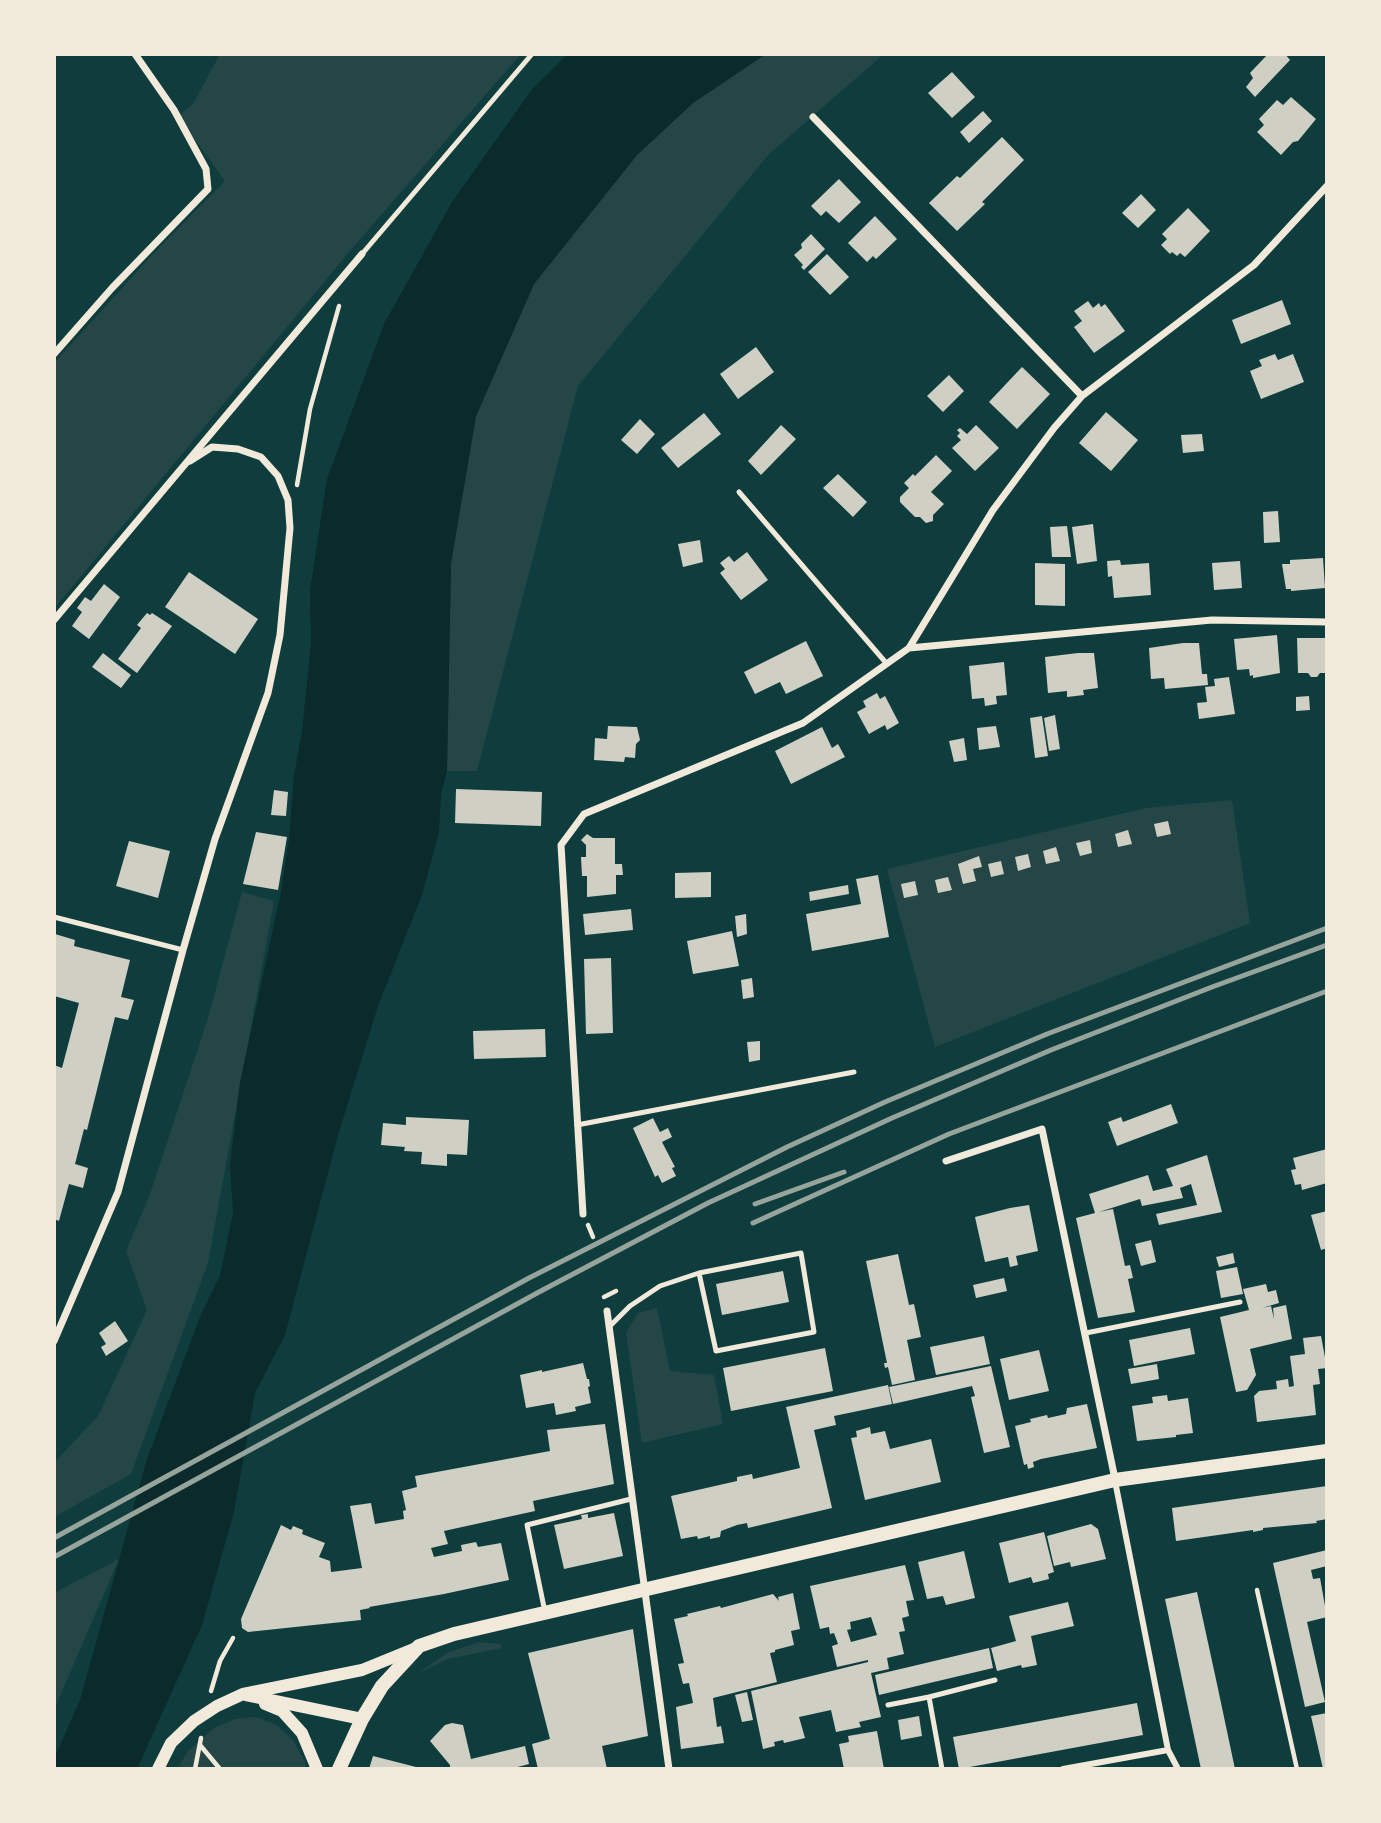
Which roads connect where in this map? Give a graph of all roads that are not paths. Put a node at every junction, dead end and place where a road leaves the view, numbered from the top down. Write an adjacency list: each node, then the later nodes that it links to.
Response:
1 (135, 54): 6 (street)
2 (532, 54): 5 (lane)
3 (814, 117): 7 (street)
4 (1327, 186): 7 (street)
5 (362, 254): 8 (street)
6 (54, 354)
7 (1083, 396): 12 (street)
8 (190, 461): 10 (street); 15 (street)
9 (739, 492): 13 (lane)
10 (54, 621)
11 (1327, 621): 12 (street)
12 (909, 648): 13 (street)
13 (887, 664): 17 (street)
14 (54, 917): 15 (lane)
15 (183, 950): 25 (street)
16 (854, 1072): 17 (lane)
17 (577, 1125): 19 (street)
18 (946, 1161): 24 (street)
19 (583, 1214)
20 (699, 1273): 20 (lane); 23 (lane)
21 (1240, 1302): 24 (lane)
22 (607, 1311): 23 (street)
23 (609, 1327): 28 (street)
24 (1086, 1333): 27 (street)
25 (54, 1340)
26 (1327, 1451): 27 (main road)
27 (1115, 1480): 29 (main road); 37 (street)
28 (631, 1500): 29 (street); 30 (lane)
29 (645, 1590): 30 (main road); 41 (street)
30 (545, 1612): 31 (main road)
31 (419, 1646): 33 (street); 36 (main road)
32 (995, 1681): 34 (lane)
33 (243, 1694): 36 (street); 38 (street); 39 (street)
34 (929, 1697): 35 (lane); 42 (lane)
35 (888, 1705)
36 (362, 1719): 40 (main road)
37 (1168, 1749): 43 (street); 44 (street)
38 (158, 1769)
39 (317, 1769)
40 (339, 1769)
41 (669, 1769)
42 (942, 1769)
43 (1063, 1769)
44 (1178, 1769)

